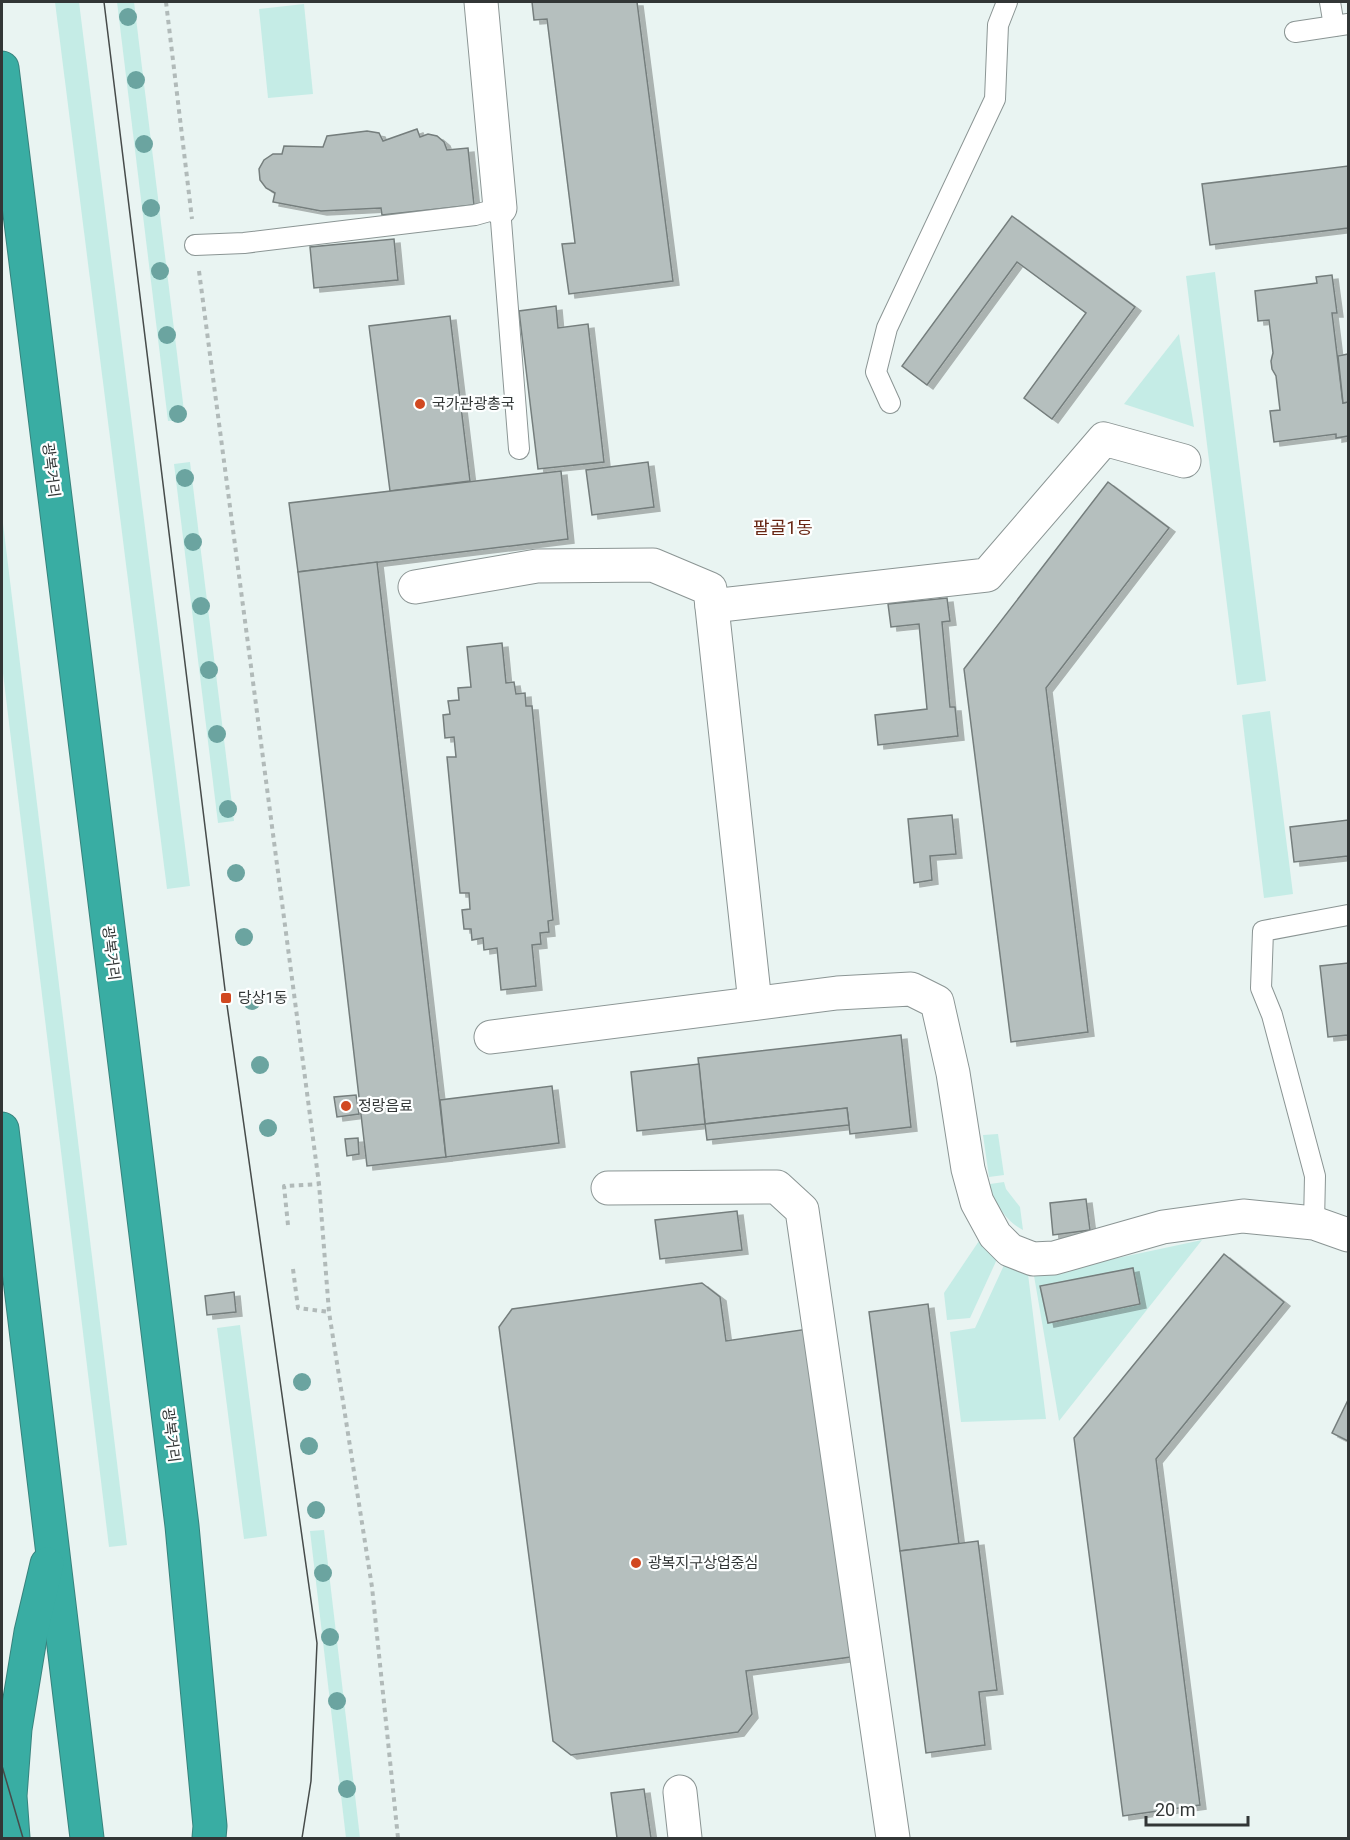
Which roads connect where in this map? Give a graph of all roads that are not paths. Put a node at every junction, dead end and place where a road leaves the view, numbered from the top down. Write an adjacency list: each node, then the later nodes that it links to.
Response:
1 (481, 2): 7 (street)
2 (1007, 2): 9 (lane)
3 (1330, 2): 4 (lane)
4 (1341, 25): 5 (lane)
5 (1295, 32)
6 (2, 68): 23 (highway, 광복거리)
7 (500, 208): 8 (lane); 10 (lane)
8 (195, 245)
9 (890, 403)
10 (519, 449)
11 (1184, 461): 13 (street)
12 (415, 587): 13 (street)
13 (712, 606): 15 (street)
14 (1348, 915): 19 (lane)
15 (755, 1003): 16 (street); 19 (street)
16 (491, 1036)
17 (2, 1129): 21 (highway)
18 (608, 1188): 27 (street)
19 (1314, 1223): 20 (street)
20 (1348, 1235)
21 (52, 1542): 24 (highway); 25 (highway)
22 (680, 1792): 26 (street)
23 (213, 1834)
24 (13, 1839)
25 (87, 1839)
26 (686, 1839)
27 (893, 1839)

